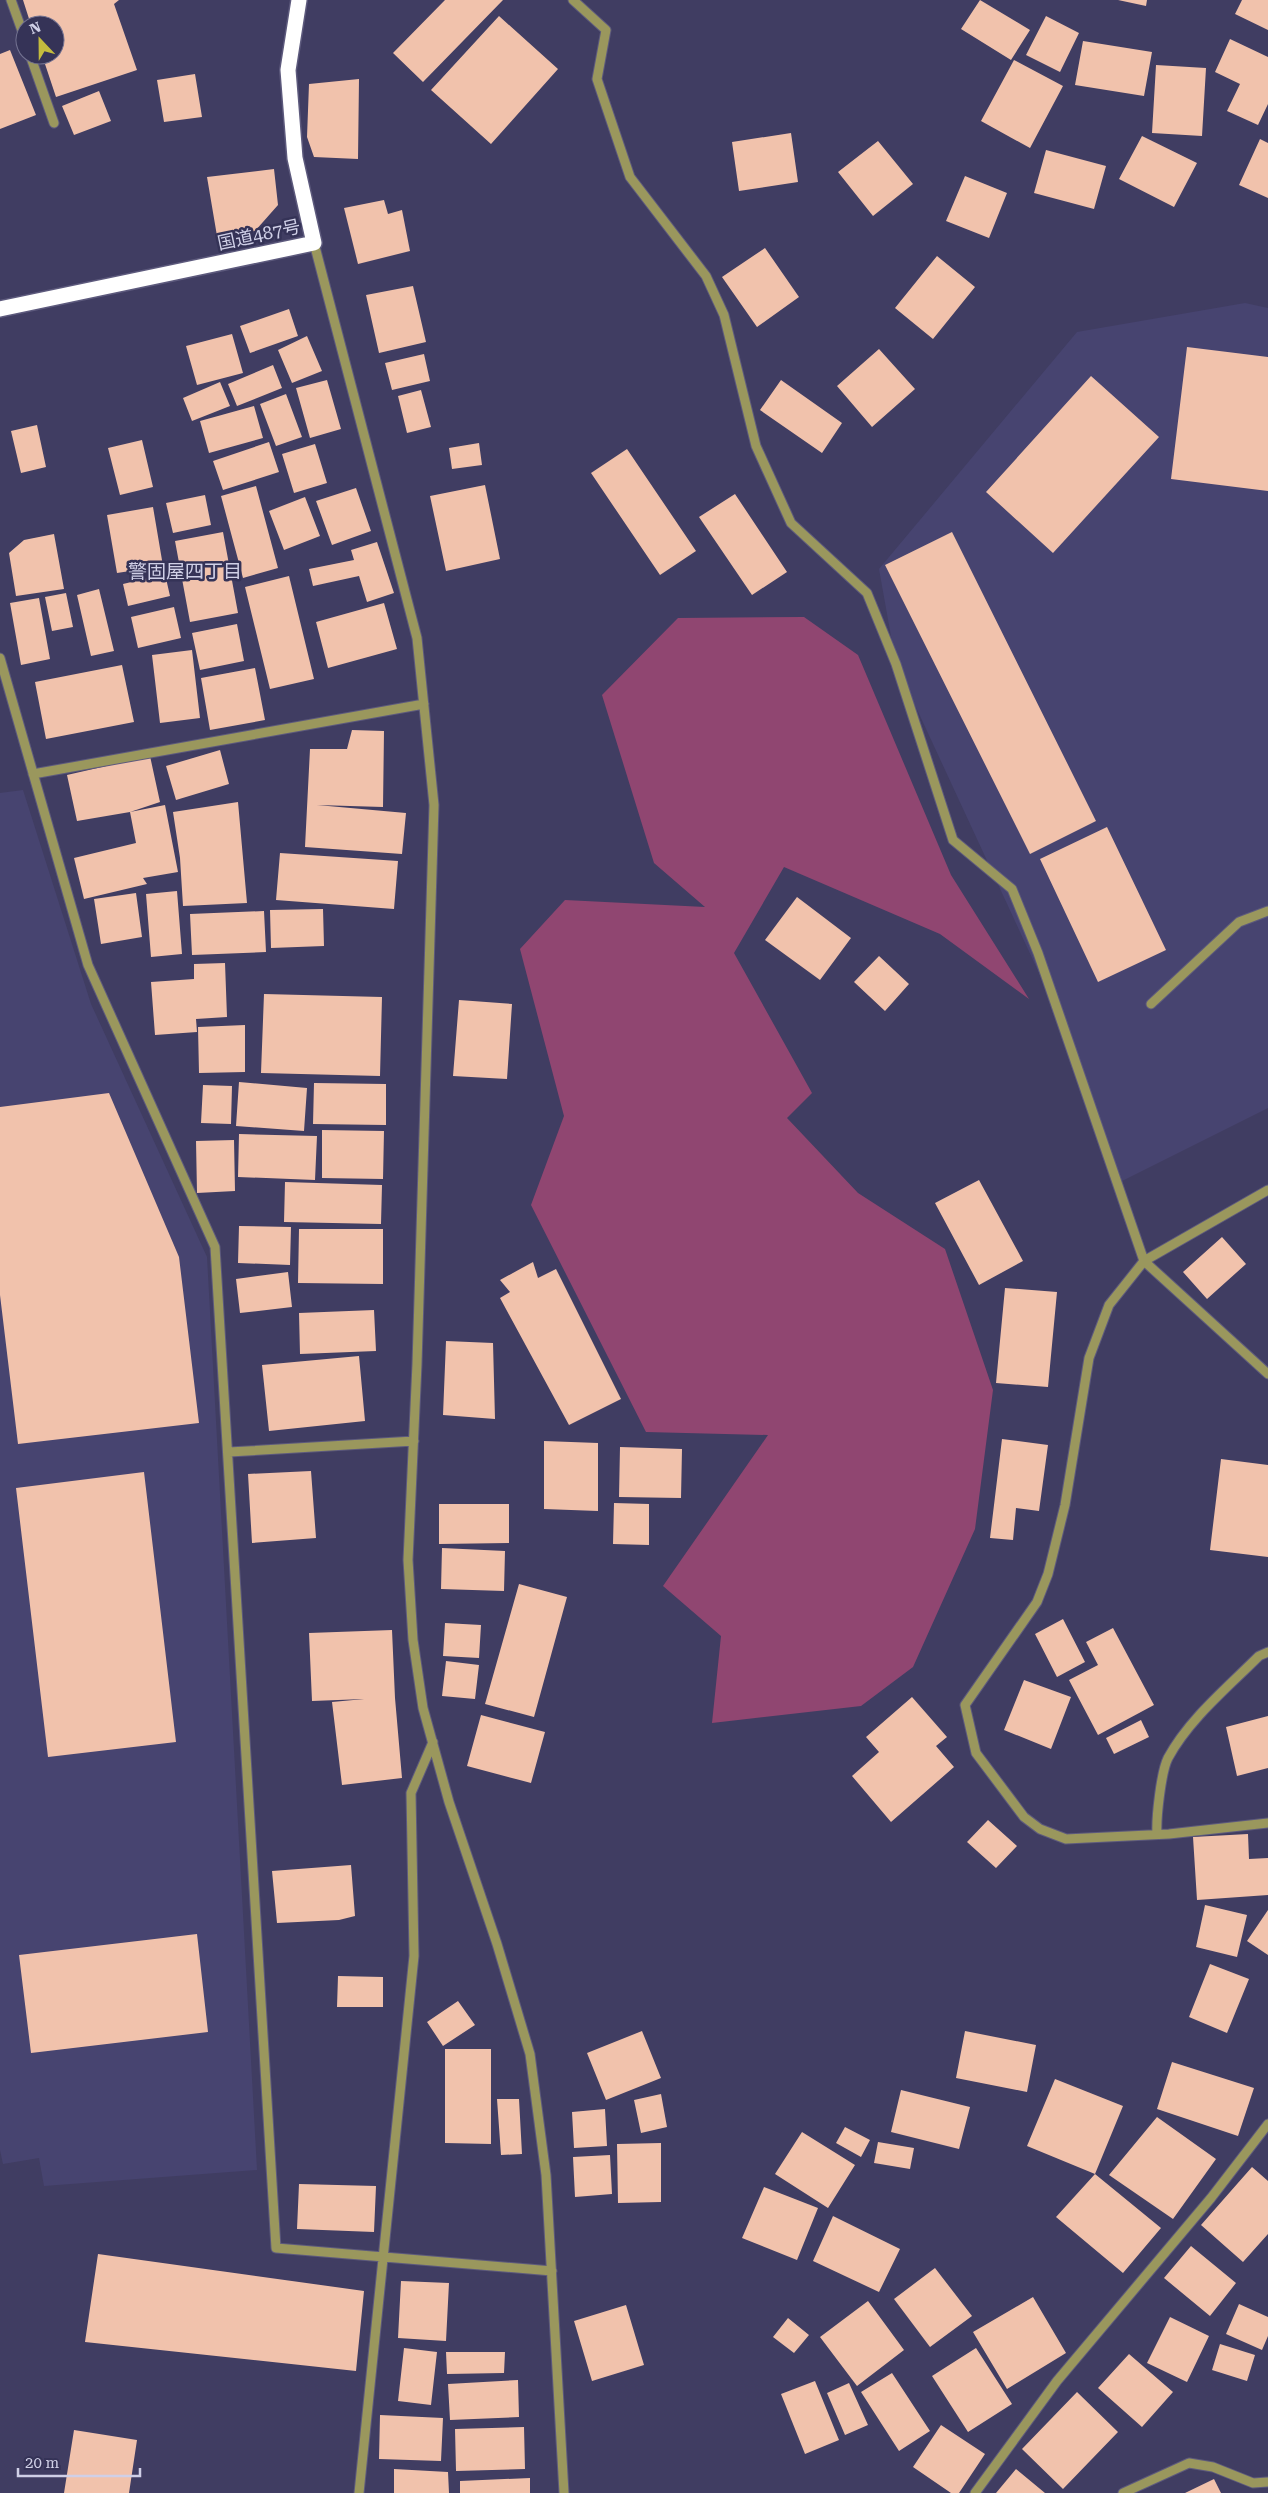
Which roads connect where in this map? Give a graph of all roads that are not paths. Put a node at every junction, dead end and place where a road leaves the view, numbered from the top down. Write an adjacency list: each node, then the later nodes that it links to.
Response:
1 (11, 0): 4 (street)
2 (299, 0): 7 (highway, 国道487号)
3 (573, 0): 15 (street)
4 (16, 15)
5 (34, 65): 6 (street)
6 (54, 123)
7 (314, 243): 8 (highway, 国道487号); 10 (street)
8 (0, 309)
9 (0, 658): 11 (street)
10 (424, 704): 11 (street); 17 (street)
11 (33, 774): 18 (street)
12 (1268, 911): 13 (street)
13 (1151, 1004)
14 (1268, 1190): 15 (street)
15 (1144, 1261): 16 (street); 22 (street)
16 (1268, 1374)
17 (414, 1441): 18 (street); 20 (street)
18 (229, 1452): 24 (street)
19 (1268, 1652): 22 (street)
20 (433, 1742): 24 (street); 25 (street)
21 (1268, 1823): 22 (street)
22 (1157, 1834)
23 (1268, 2124): 29 (street)
24 (383, 2256): 25 (street); 27 (street)
25 (552, 2271): 28 (street)
26 (1268, 2482): 30 (street)
27 (359, 2493)
28 (564, 2493)
29 (975, 2493)
30 (1124, 2493)

